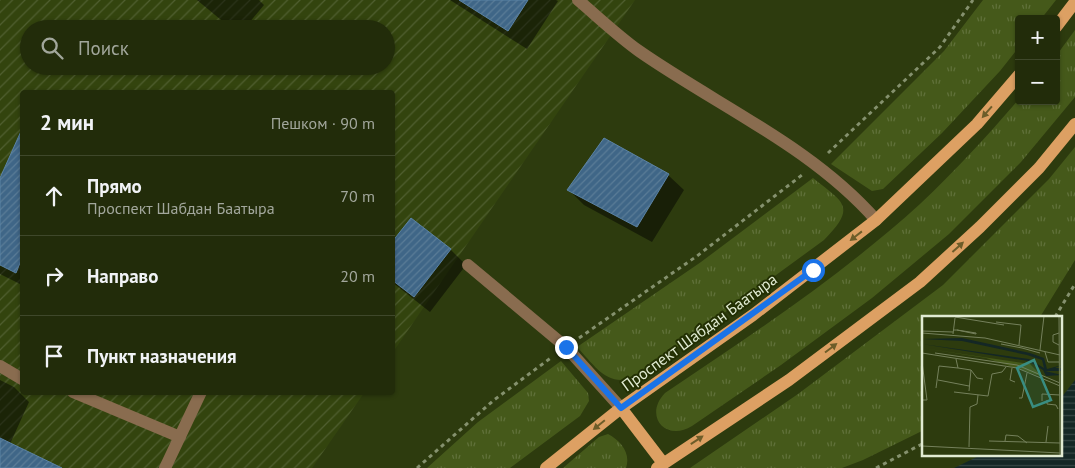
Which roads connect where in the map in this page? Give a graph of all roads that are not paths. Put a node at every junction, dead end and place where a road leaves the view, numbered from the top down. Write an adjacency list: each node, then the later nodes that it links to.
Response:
1 (578, 0): 6 (lane)
2 (1075, 2): 3 (main road)
3 (1060, 21)
4 (1015, 80): 6 (main road, Проспект Шабдан Баатыра, one-way to 6)
5 (1075, 124): 14 (main road, one-way to 5)
6 (876, 220): 12 (main road, Проспект Шабдан Баатыра, one-way to 12)
7 (468, 265): 12 (lane)
8 (0, 366): 9 (lane)
9 (20, 378)
10 (81, 395): 13 (lane)
11 (200, 395): 13 (lane)
12 (621, 408): 14 (main road); 16 (main road, Проспект Шабдан Баатыра, one-way to 16)
13 (180, 437): 15 (lane)
14 (660, 466)
15 (165, 468)
16 (546, 468)

